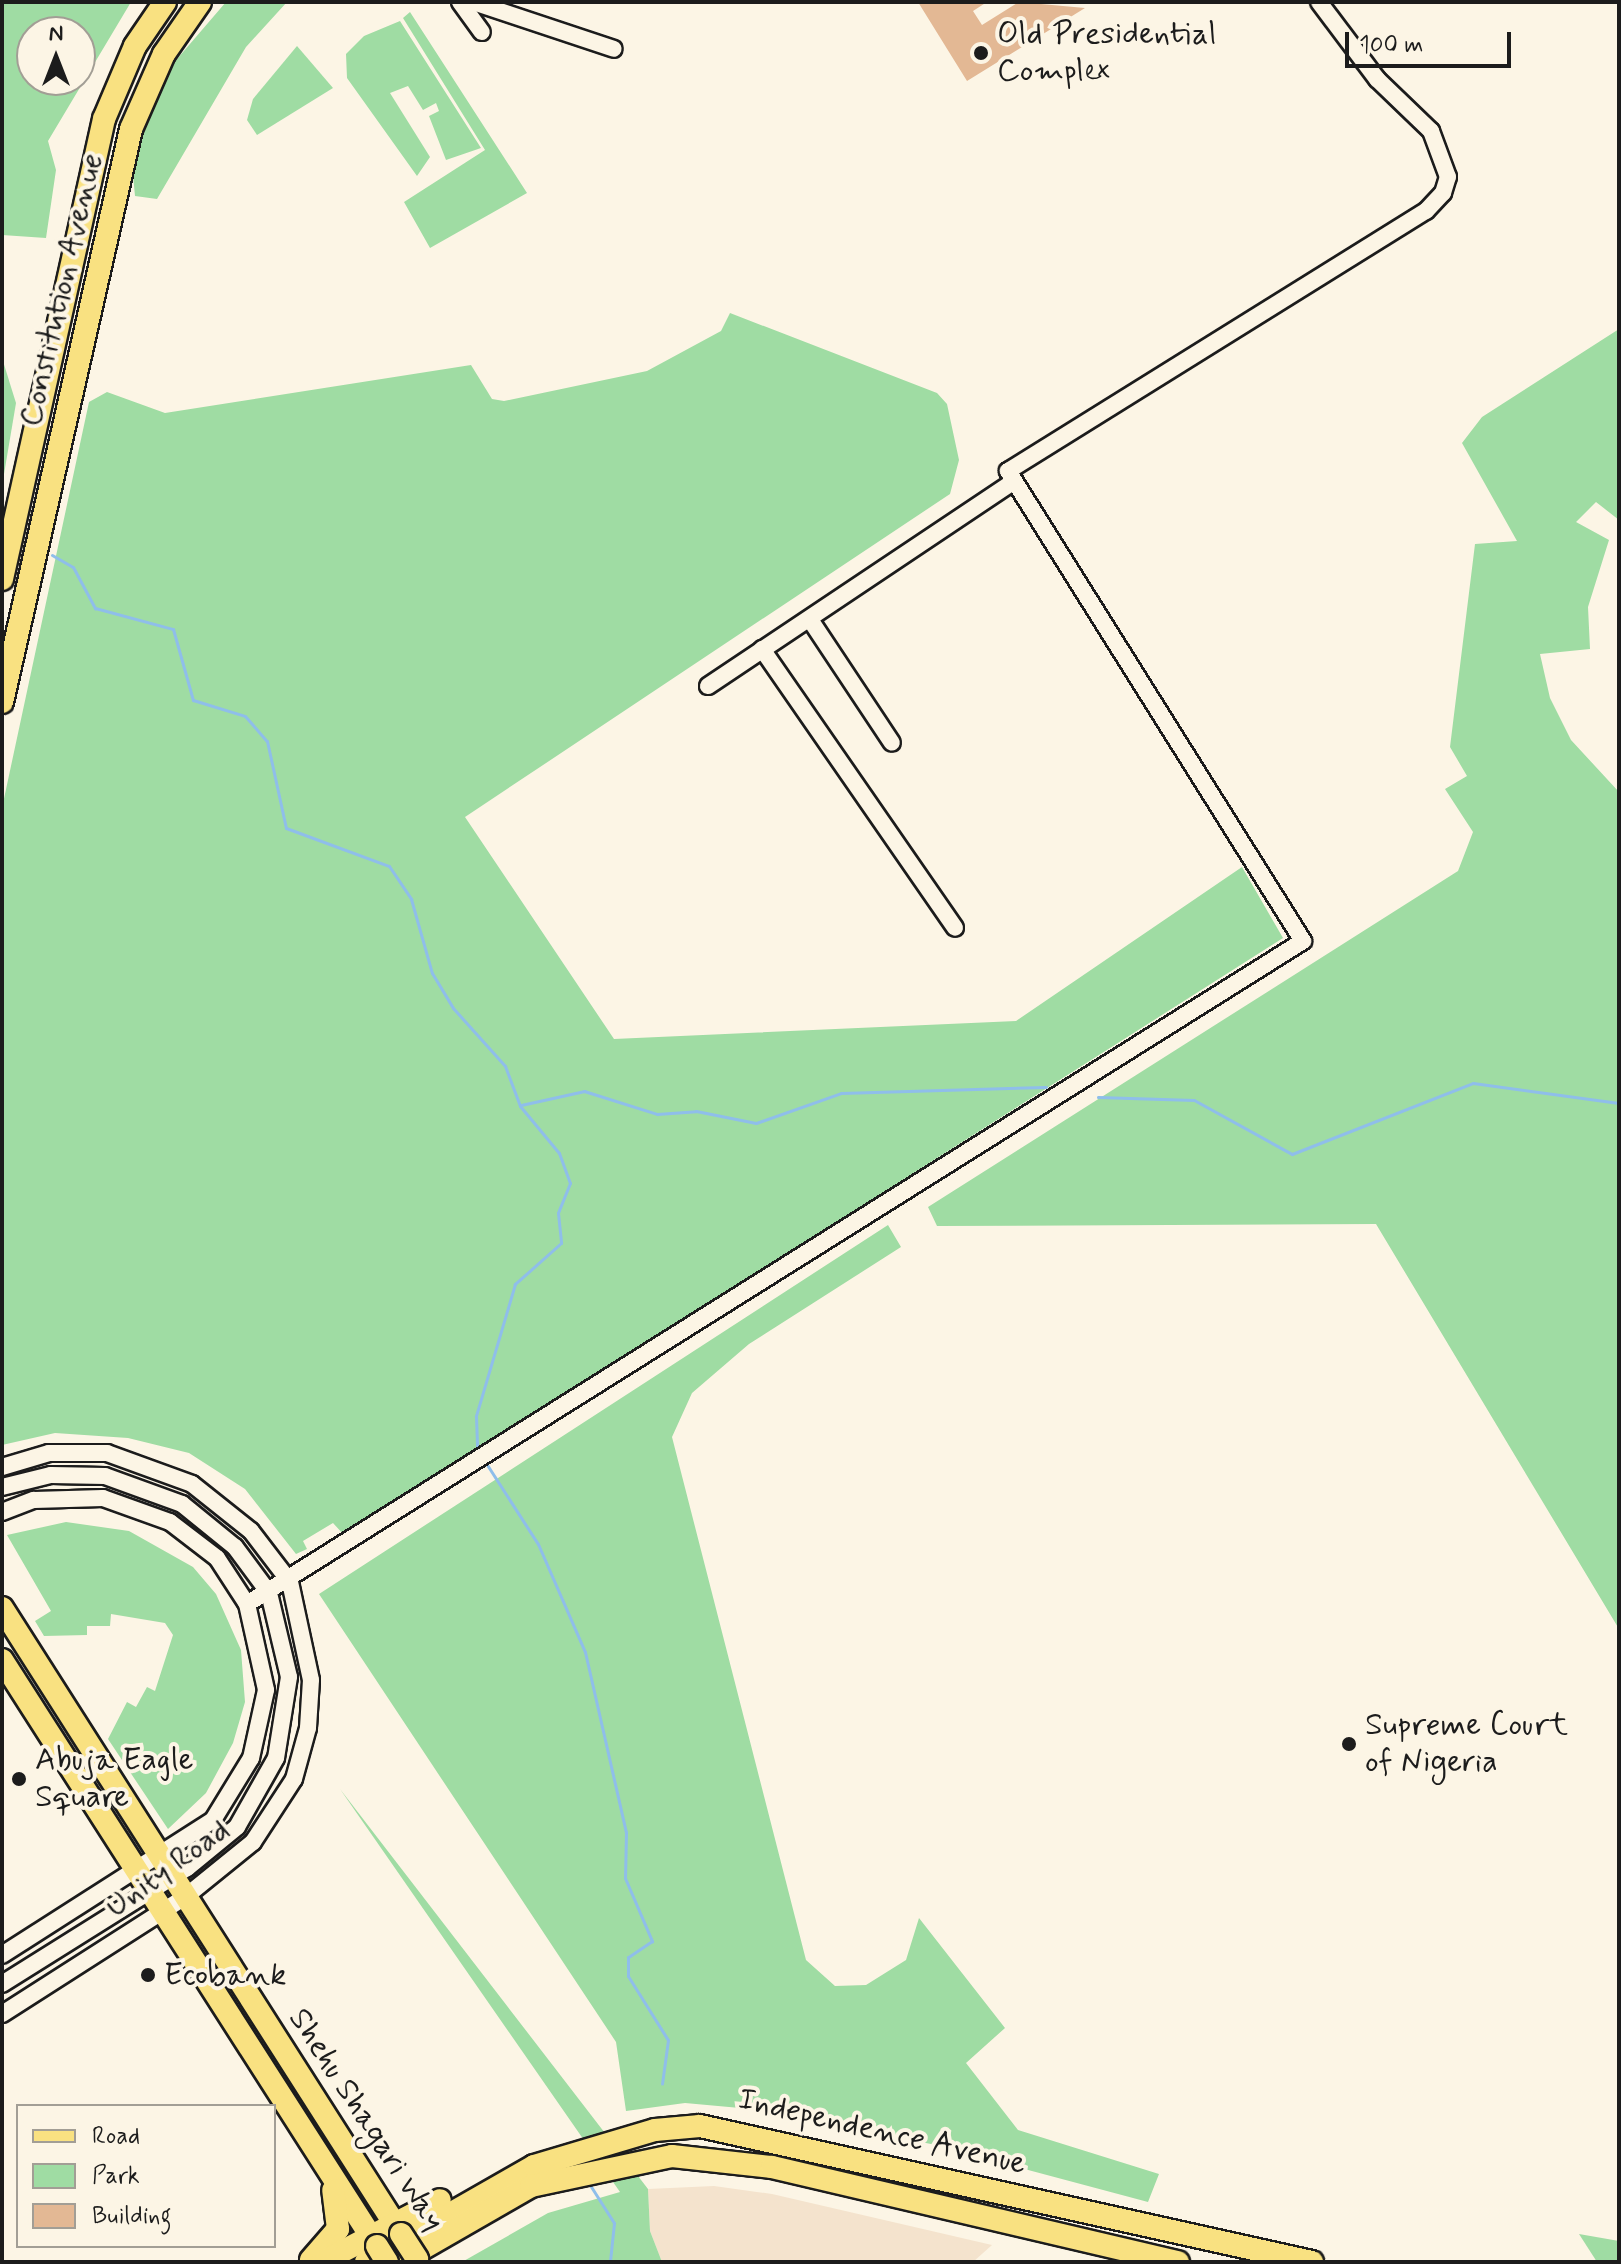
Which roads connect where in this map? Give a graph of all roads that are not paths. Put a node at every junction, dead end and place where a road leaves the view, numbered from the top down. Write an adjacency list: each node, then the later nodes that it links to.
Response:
1 (165, 2): 9 (main road, Constitution Avenue)
2 (200, 2): 13 (main road, Constitution Avenue)
3 (460, 2): 5 (street)
4 (1319, 2): 8 (street)
5 (474, 7): 6 (street); 7 (street)
6 (482, 32)
7 (614, 49)
8 (1014, 481): 10 (street); 19 (street)
9 (2, 579)
10 (811, 621): 11 (street); 14 (street)
11 (762, 649): 12 (street); 15 (street)
12 (708, 686)
13 (2, 702)
14 (892, 743)
15 (955, 928)
16 (2, 1467): 19 (street, Unity Road)
17 (2, 1487): 20 (street, Unity Road)
18 (2, 1512): 21 (street, Unity Road)
19 (290, 1582): 20 (street); 26 (street, Unity Road)
20 (269, 1593): 21 (street); 24 (street, Unity Road)
21 (247, 1604): 24 (street, Unity Road)
22 (2, 1608): 24 (main road, Shehu Shagari Way)
23 (2, 1660): 25 (main road, Shehu Shagari Way)
24 (166, 1868): 25 (street, Unity Road); 26 (main road, Shehu Shagari Way)
25 (144, 1881): 27 (main road, Shehu Shagari Way); 28 (street, Unity Road); 29 (street, Unity Road)
26 (185, 1897): 27 (street, Unity Road); 33 (main road, Shehu Shagari Way)
27 (163, 1911): 30 (street, Unity Road); 32 (main road, Shehu Shagari Way)
28 (2, 1955)
29 (2, 1984)
30 (2, 2014)
31 (655, 2130): 33 (main road, Independence Avenue); 34 (main road, Independence Avenue); 39 (main road, Independence Avenue)
32 (327, 2169): 34 (main road, Shehu Shagari Way); 36 (main road)
33 (397, 2229): 34 (main road, Independence Avenue); 35 (main road, Shehu Shagari Way, bridge)
34 (375, 2252): 37 (main road, Independence Avenue)
35 (416, 2261): 38 (main road, Independence Avenue)
36 (308, 2262)
37 (322, 2262)
38 (1178, 2262)
39 (1312, 2262)

